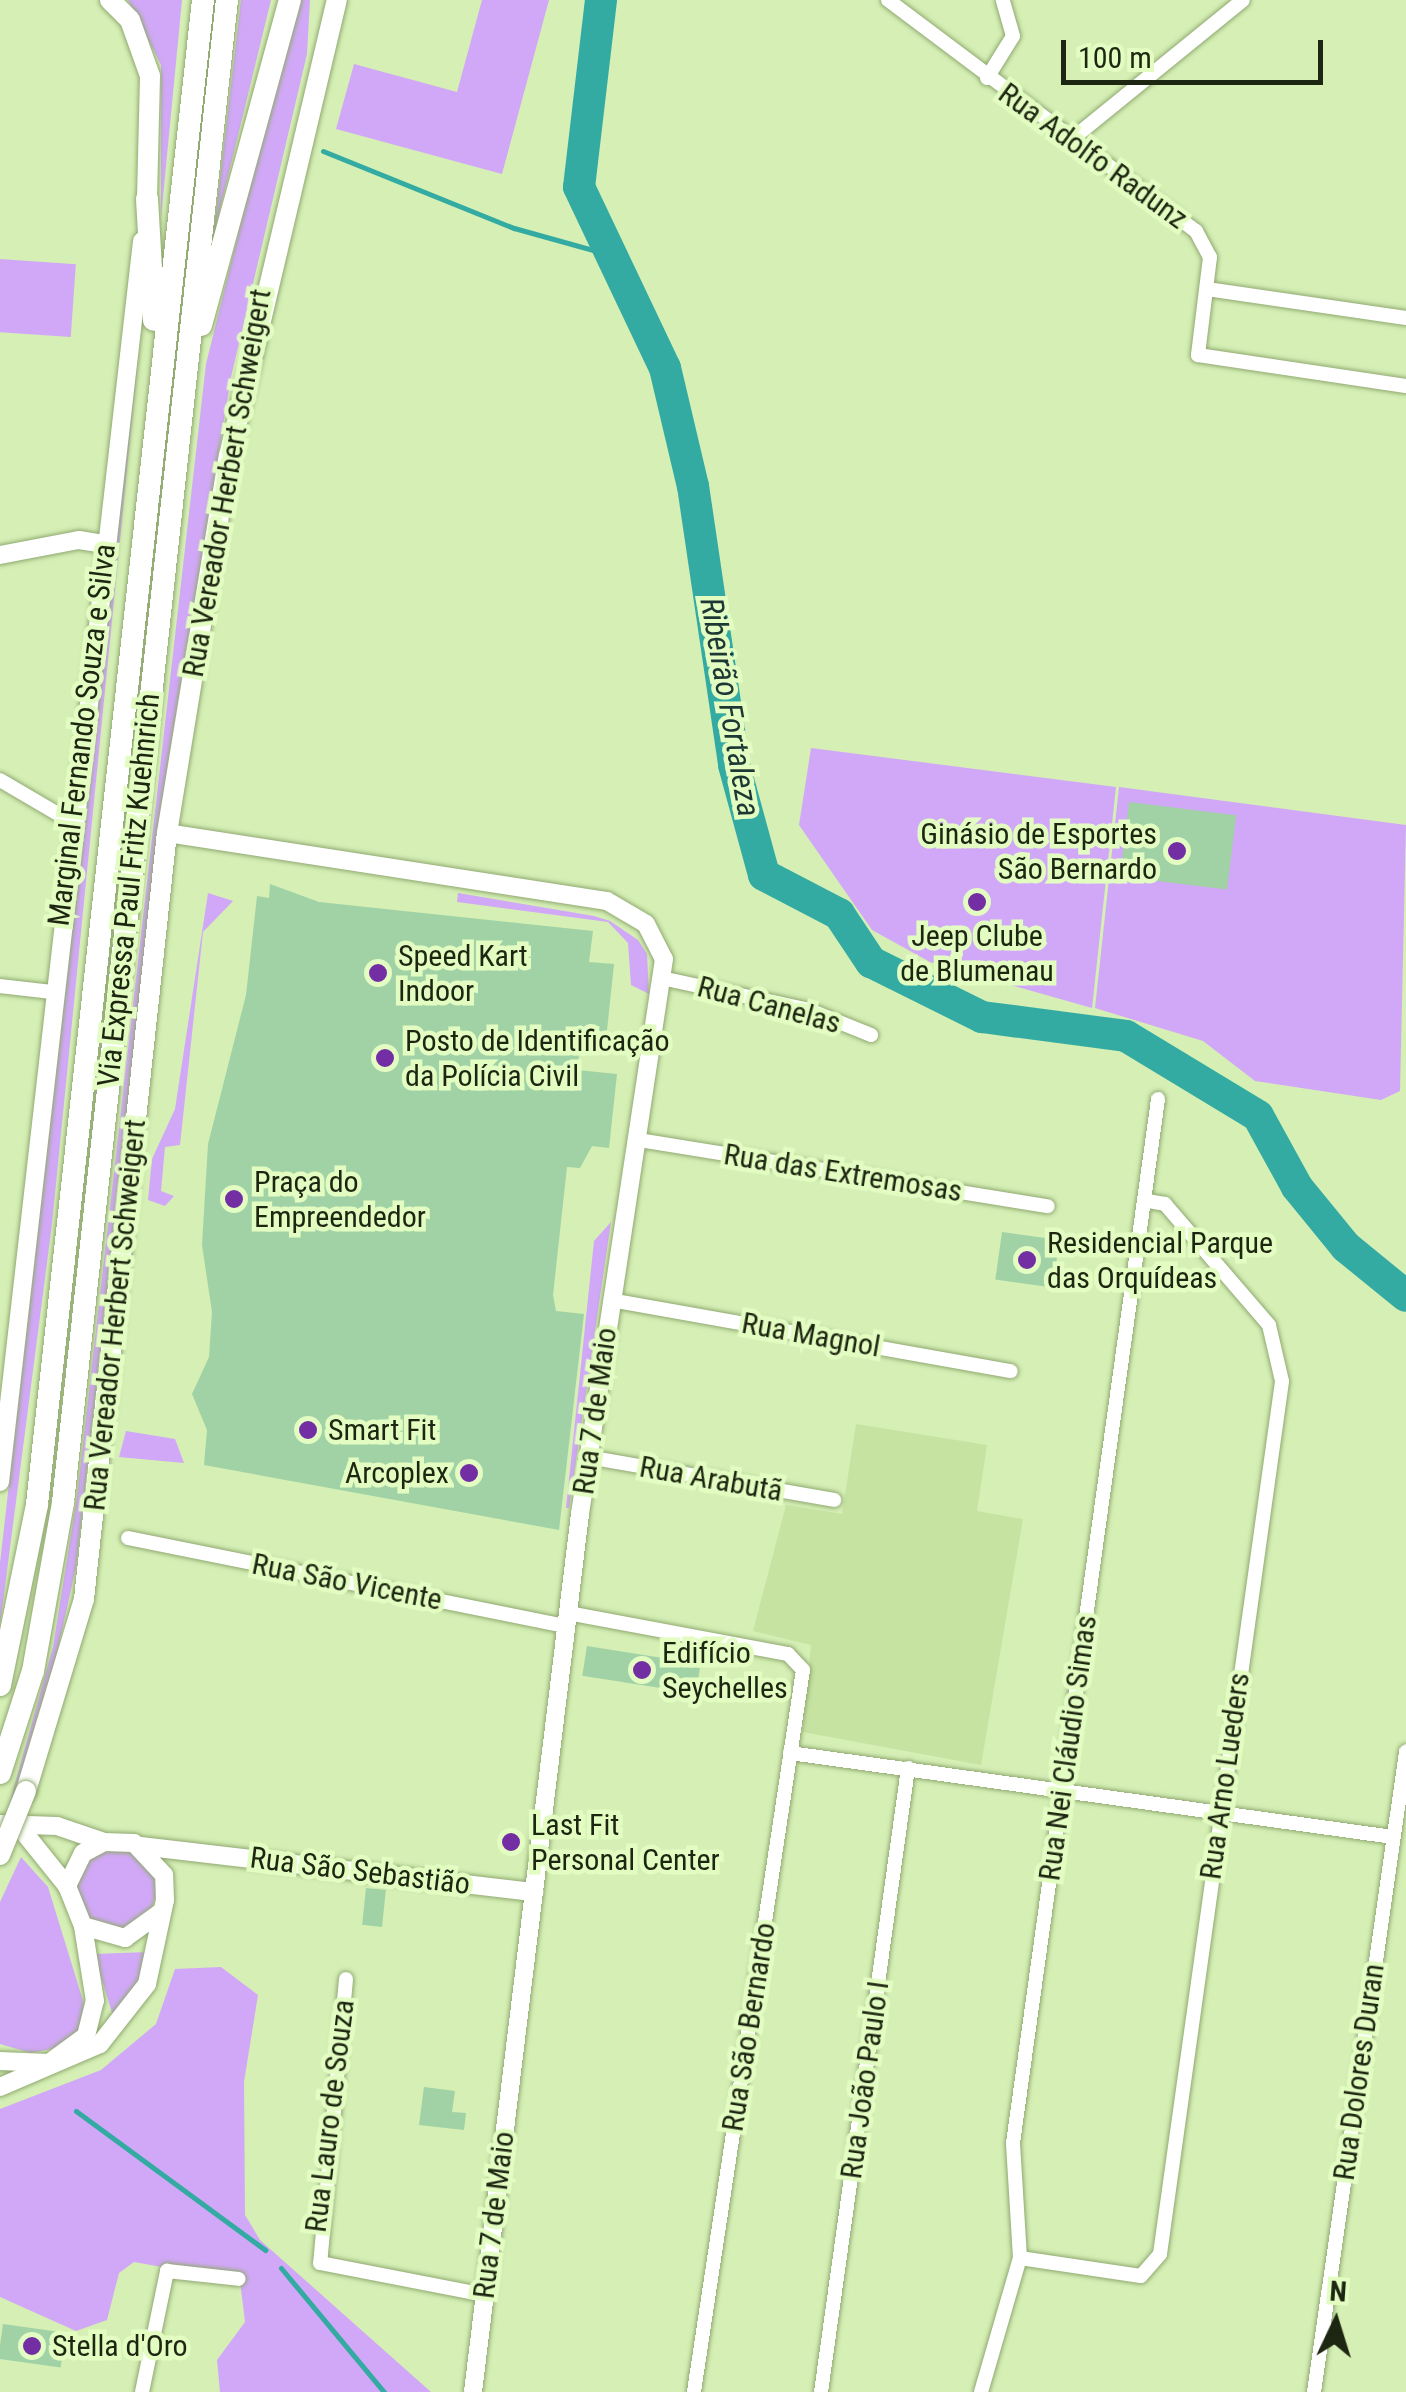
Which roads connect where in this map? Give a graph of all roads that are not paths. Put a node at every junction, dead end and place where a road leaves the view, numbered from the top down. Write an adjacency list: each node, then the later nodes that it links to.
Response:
1 (110, 0): 13 (main road, Marginal Fernando Souza e Silva)
2 (203, 0): 18 (main road, Via Expressa Paul Fritz Kuehnrich)
3 (227, 0): 16 (main road, Via Expressa Paul Fritz Kuehnrich)
4 (290, 0): 16 (main road)
5 (323, 0): 10 (main road)
6 (337, 0): 10 (main road, Rua Vereador Herbert Schweigert)
7 (888, 0): 11 (street, Rua Adolfo Radunz)
8 (1003, 0): 11 (street)
9 (1242, 0): 12 (street)
10 (327, 37): 23 (main road, Rua Vereador Herbert Schweigert)
11 (986, 78): 12 (street, Rua Adolfo Radunz)
12 (1072, 139): 14 (street, Rua Adolfo Radunz)
13 (147, 199): 18 (main road); 19 (street, Marginal Fernando Souza e Silva)
14 (1207, 289): 15 (street); 17 (street, Rua Adolfo Radunz)
15 (1406, 318)
16 (194, 337): 44 (main road, Via Expressa Paul Fritz Kuehnrich)
17 (1406, 386)
18 (155, 404): 40 (main road, Via Expressa Paul Fritz Kuehnrich)
19 (106, 544): 20 (street); 22 (street, Marginal Fernando Souza e Silva)
20 (0, 555)
21 (0, 780): 22 (street)
22 (70, 821): 26 (street, Marginal Fernando Souza e Silva)
23 (167, 833): 24 (street, Rua 7 de Maio); 52 (main road, Rua Vereador Herbert Schweigert, bridge)
24 (666, 979): 27 (street, Rua Canelas); 29 (street, Rua 7 de Maio)
25 (0, 986): 26 (street)
26 (52, 992): 35 (street, Marginal Fernando Souza e Silva)
27 (871, 1035)
28 (1158, 1100): 30 (street, Rua Nei Cláudio Simas)
29 (640, 1140): 31 (street, Rua das Extremosas); 32 (street, Rua 7 de Maio)
30 (1148, 1202): 45 (street, Rua Nei Cláudio Simas); 46 (street, Rua Arno Lueders)
31 (1048, 1206)
32 (611, 1300): 33 (street, Rua Magnol); 34 (street, Rua 7 de Maio)
33 (1012, 1370)
34 (588, 1457): 36 (street, Rua Arabutã); 38 (street, Rua 7 de Maio)
35 (0, 1482)
36 (834, 1500)
37 (128, 1538): 38 (street, Rua São Vicente)
38 (567, 1620): 39 (street, Rua São Vicente); 55 (street, Rua 7 de Maio)
39 (801, 1662): 41 (street, Rua São Bernardo)
40 (0, 1686)
41 (790, 1752): 43 (street); 66 (street, Rua São Bernardo)
42 (1406, 1752): 48 (street, Rua Dolores Duran)
43 (908, 1768): 45 (street); 67 (street, Rua João Paulo I)
44 (0, 1773)
45 (1061, 1788): 46 (street); 61 (street, Rua Nei Cláudio Simas)
46 (1220, 1809): 48 (street); 61 (street, Rua Arno Lueders)
47 (9, 1824): 49 (street); 54 (street)
48 (1392, 1838): 69 (street, Rua Dolores Duran)
49 (104, 1842): 50 (street); 54 (street)
50 (141, 1846): 51 (street, Rua São Sebastião); 53 (street)
51 (187, 1849): 53 (street); 55 (street, Rua São Sebastião)
52 (0, 1855)
53 (164, 1875): 56 (street)
54 (67, 1886): 57 (street)
55 (534, 1892): 63 (street, Rua 7 de Maio)
56 (161, 1912): 57 (street); 60 (street)
57 (83, 1926): 59 (street)
58 (346, 1978): 63 (street, Rua Lauro de Souza)
59 (0, 2061)
60 (0, 2087)
61 (1020, 2258): 68 (street, Rua Nei Cláudio Simas)
62 (240, 2280): 64 (street)
63 (484, 2295): 65 (street, Rua 7 de Maio)
64 (142, 2392)
65 (473, 2392)
66 (694, 2392)
67 (821, 2392)
68 (980, 2392)
69 (1314, 2392)

